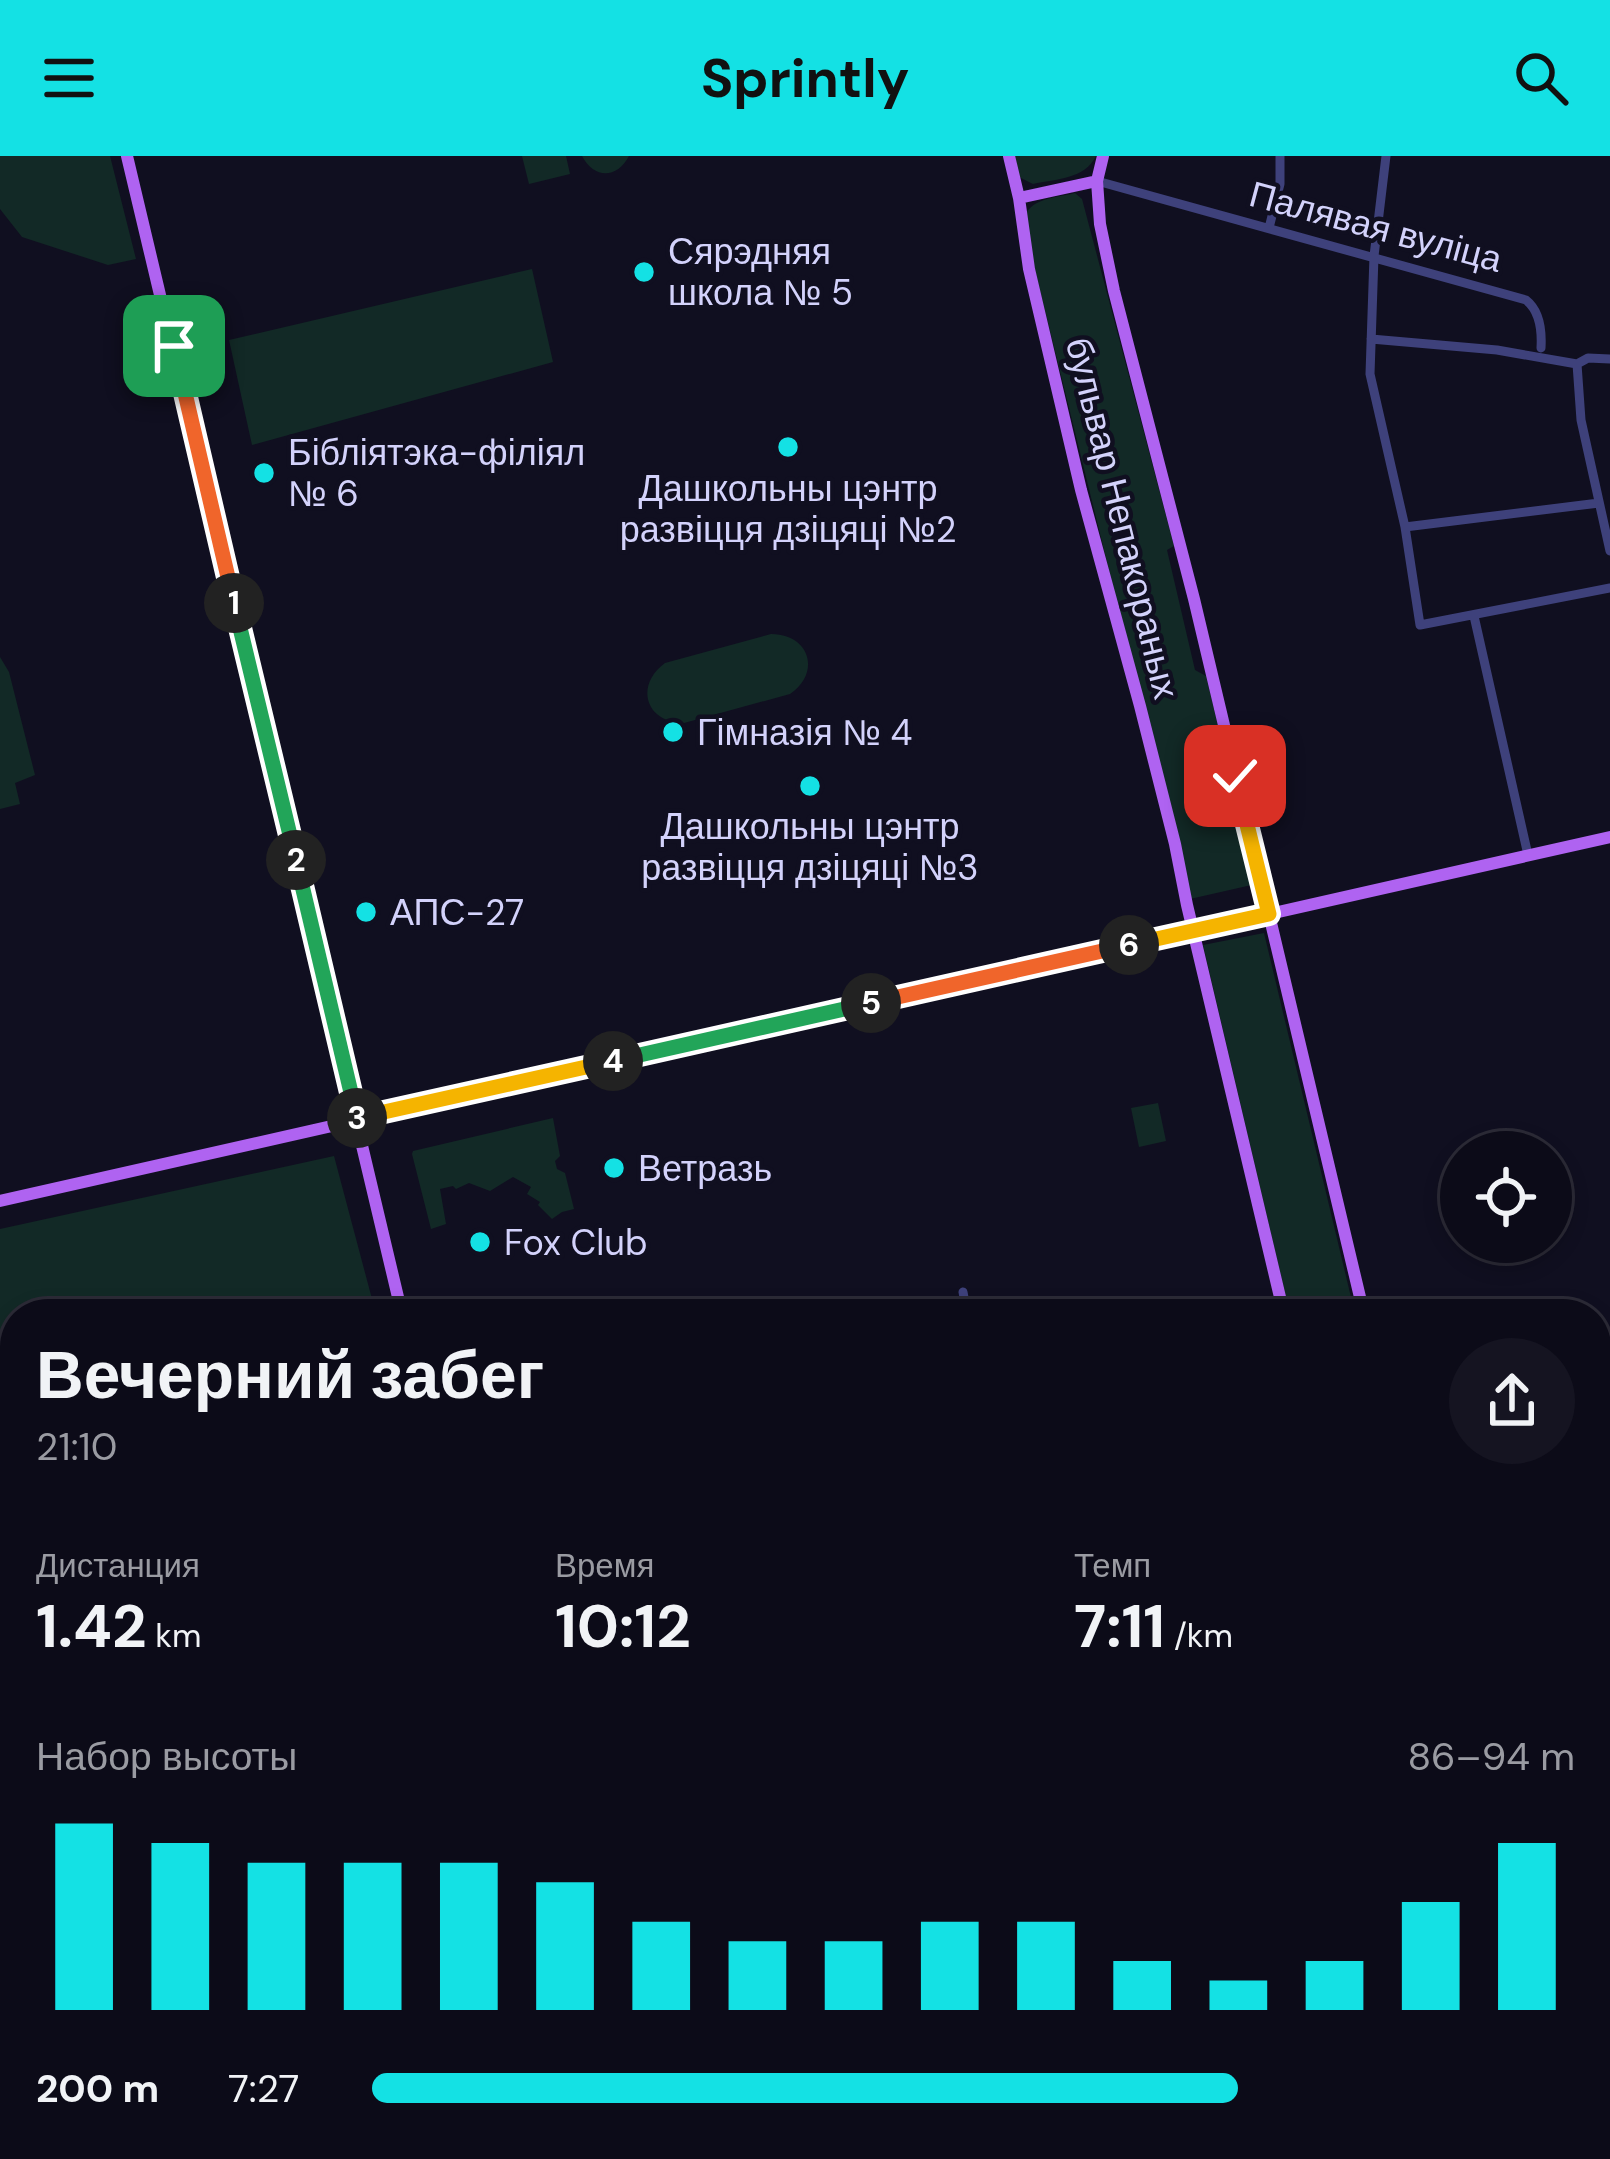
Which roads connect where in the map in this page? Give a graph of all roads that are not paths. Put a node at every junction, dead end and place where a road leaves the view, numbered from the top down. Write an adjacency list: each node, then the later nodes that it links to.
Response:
1 (128, 156): 23 (main road)
2 (1009, 156): 7 (main road, бульвар Непакораных)
3 (1103, 156): 6 (main road)
4 (1280, 156): 8 (street)
5 (1386, 156): 9 (street)
6 (1097, 181): 7 (main road, Палявая вуліца); 8 (street, Палявая вуліца); 21 (main road)
7 (1019, 198): 22 (main road, бульвар Непакораных)
8 (1269, 227): 9 (street, Палявая вуліца)
9 (1373, 256): 10 (street); 11 (street, Палявая вуліца)
10 (1371, 339): 13 (street); 15 (street)
11 (1541, 348)
12 (1610, 359): 13 (street)
13 (1577, 364): 14 (street)
14 (1599, 503): 15 (street); 16 (street)
15 (1405, 526): 18 (street)
16 (1610, 551)
17 (1610, 588): 18 (street)
18 (1474, 616): 20 (street)
19 (1610, 837): 20 (main road)
20 (1528, 855): 21 (main road)
21 (1269, 914): 22 (main road); 29 (main road)
22 (1193, 930): 23 (main road); 28 (main road, бульвар Непакораных)
23 (357, 1119): 24 (main road); 26 (main road)
24 (0, 1201)
25 (962, 1292): 27 (street)
26 (399, 1299)
27 (964, 1299)
28 (1281, 1299)
29 (1360, 1299)

